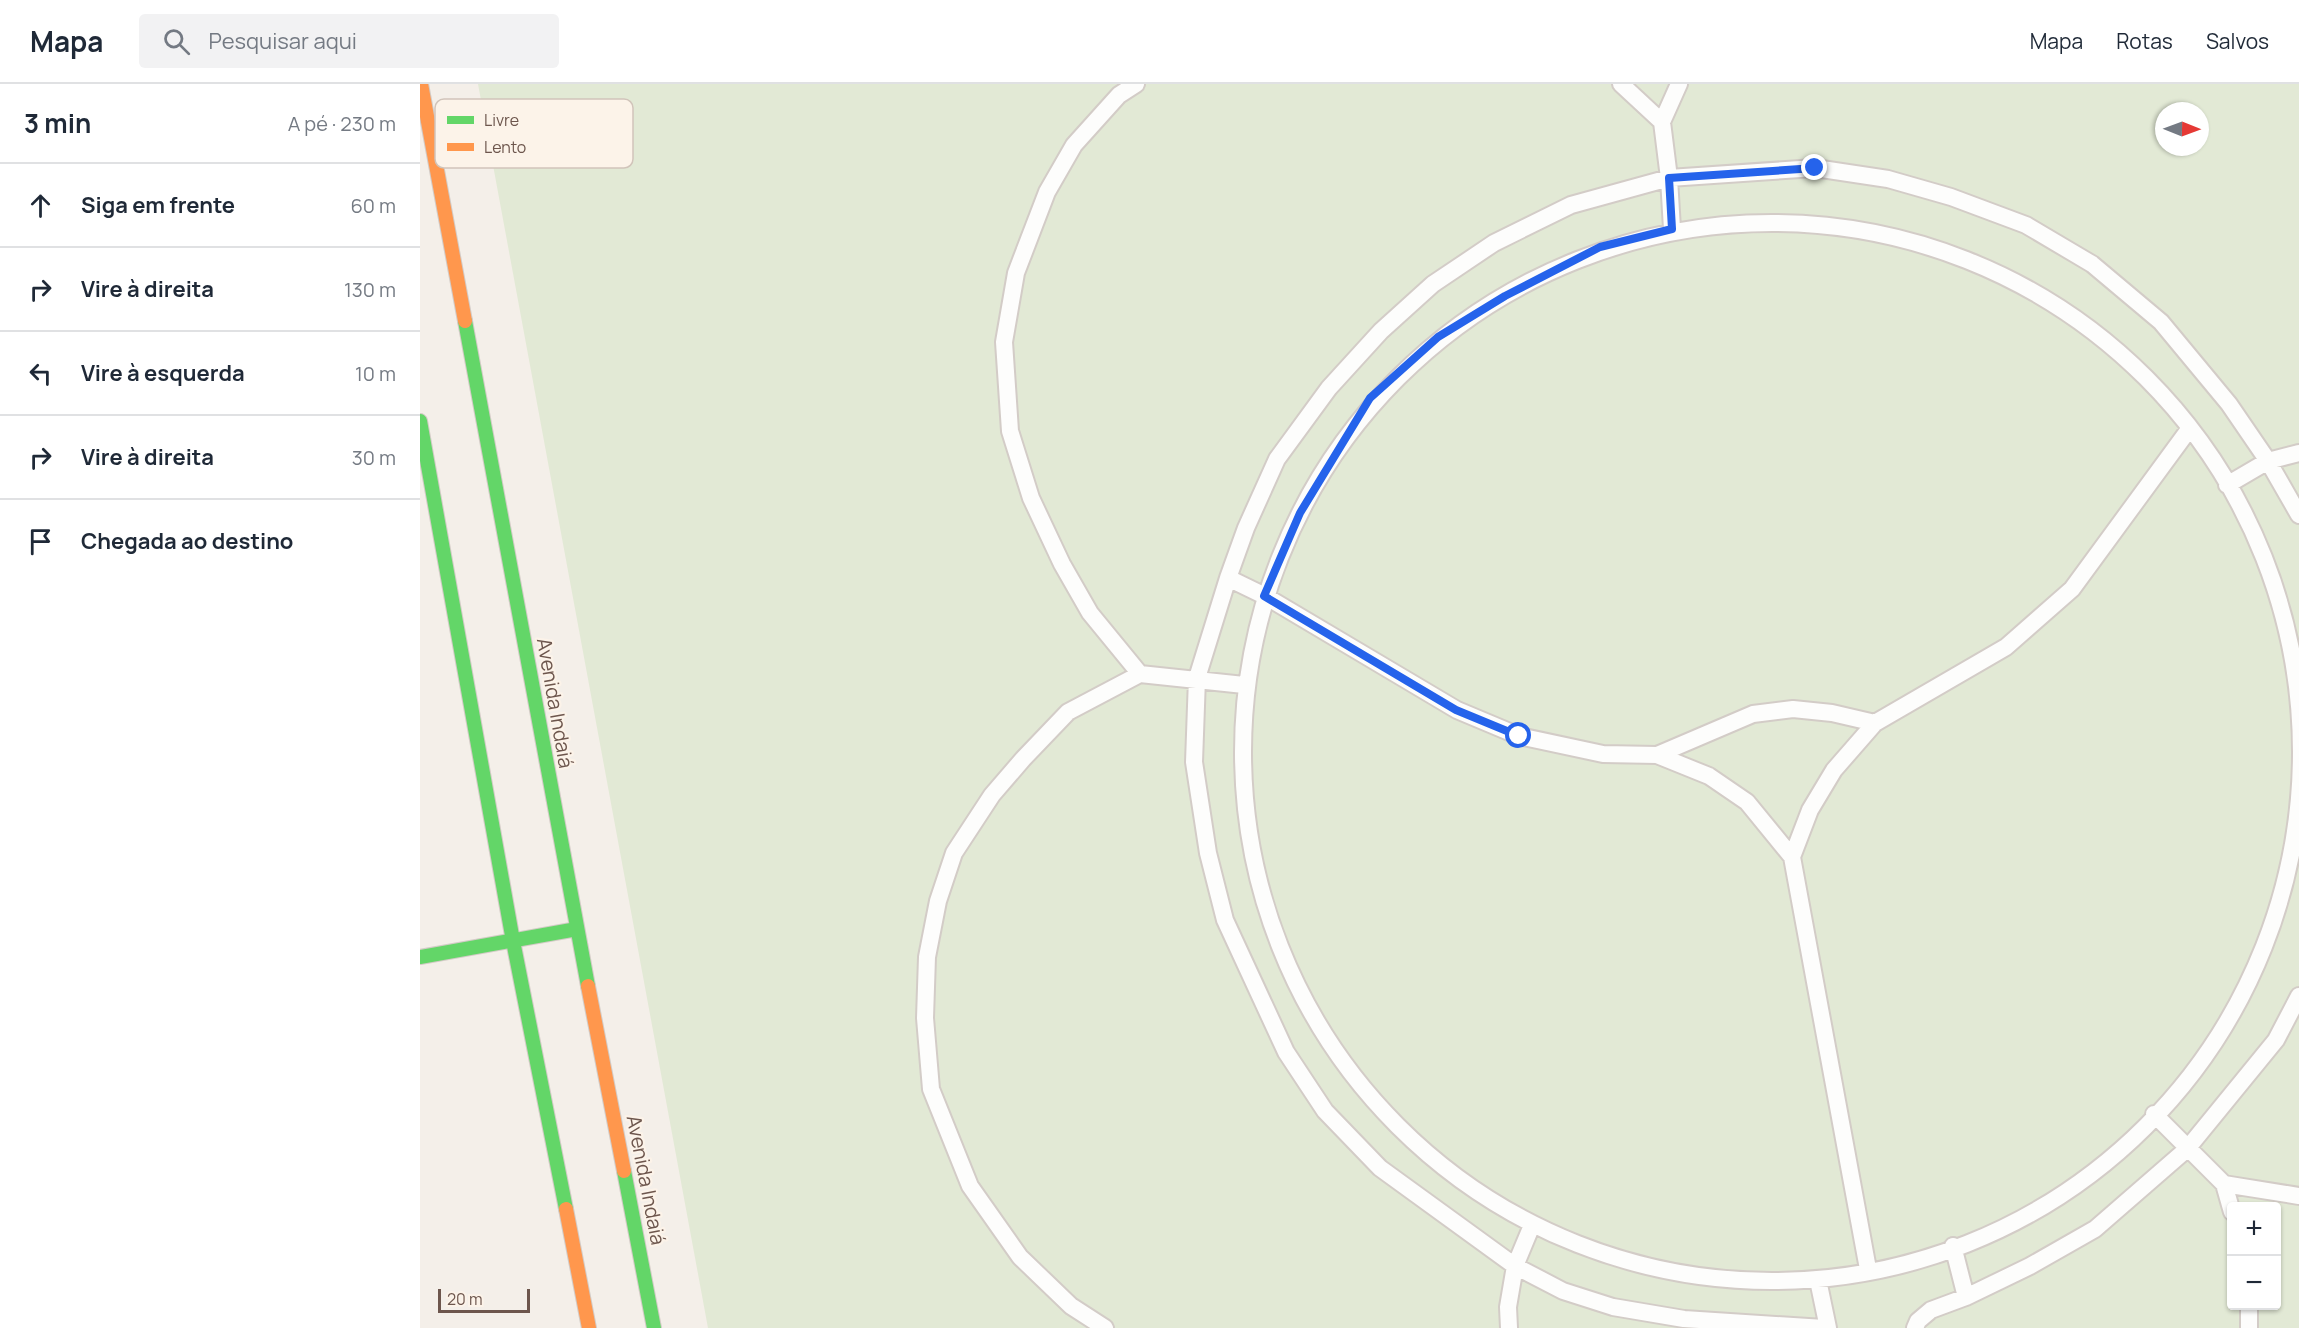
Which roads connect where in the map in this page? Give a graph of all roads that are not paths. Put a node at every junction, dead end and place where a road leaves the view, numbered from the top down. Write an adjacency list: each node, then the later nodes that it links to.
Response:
1 (421, 84): 6 (street, Avenida Indaiá)
2 (1136, 84): 18 (lane)
3 (1621, 84): 5 (lane)
4 (1679, 84): 5 (lane)
5 (1662, 122): 8 (lane)
6 (435, 160)
7 (437, 168): 24 (street, Avenida Indaiá)
8 (1669, 178): 9 (lane); 13 (lane); 16 (lane)
9 (1672, 229): 11 (lane); 17 (lane)
10 (420, 421): 25 (street)
11 (2190, 428): 14 (lane); 21 (lane)
12 (2299, 453): 13 (lane)
13 (2268, 461): 14 (lane); 15 (lane)
14 (2227, 485): 28 (lane)
15 (2299, 515)
16 (1228, 578): 17 (lane); 19 (lane)
17 (1264, 596): 20 (lane); 22 (lane)
18 (1140, 674): 19 (lane); 42 (lane)
19 (1197, 678): 20 (lane); 35 (lane)
20 (1244, 684): 33 (lane)
21 (1875, 723): 22 (lane); 23 (lane)
22 (1657, 755): 23 (lane)
23 (1792, 857): 36 (lane)
24 (577, 929): 25 (street); 41 (street, Avenida Indaiá)
25 (513, 941): 26 (street); 40 (street)
26 (420, 957)
27 (2299, 996): 29 (lane)
28 (2154, 1114): 29 (lane); 34 (lane)
29 (2187, 1149): 30 (lane); 38 (lane)
30 (2224, 1184): 31 (lane); 32 (lane)
31 (2299, 1196)
32 (2229, 1202)
33 (1530, 1230): 35 (lane); 37 (lane)
34 (1953, 1246): 36 (lane); 38 (lane)
35 (1515, 1266): 43 (lane); 44 (lane)
36 (1868, 1269): 37 (lane)
37 (1818, 1280): 44 (lane)
38 (1966, 1297): 45 (lane)
39 (2249, 1310): 46 (lane)
40 (589, 1328)
41 (654, 1328)
42 (1105, 1328)
43 (1509, 1328)
44 (1826, 1328)
45 (1915, 1328)
46 (2249, 1328)

